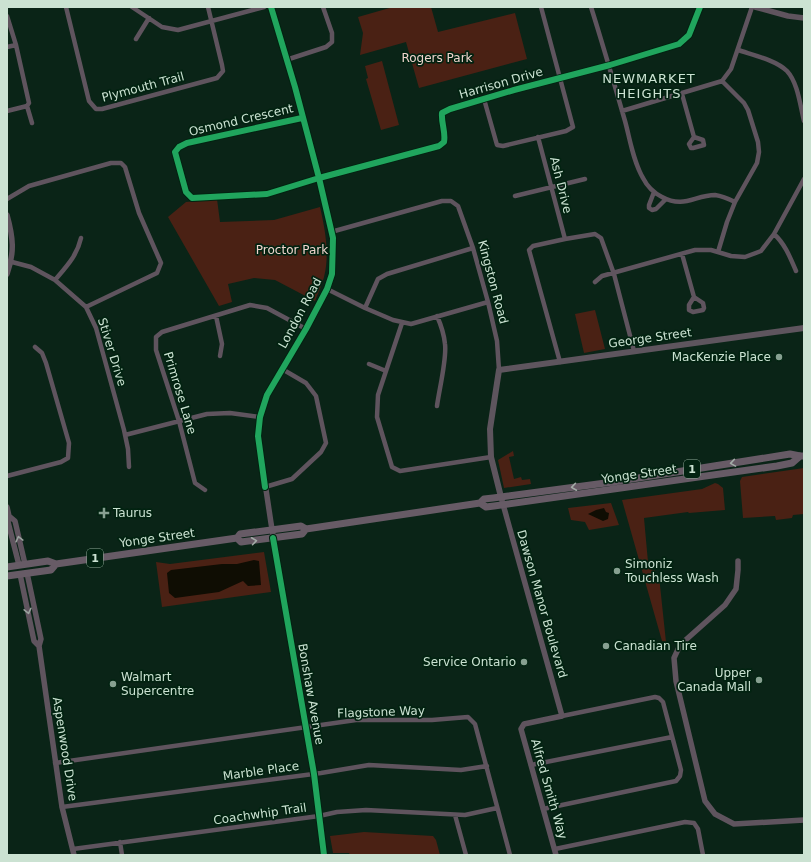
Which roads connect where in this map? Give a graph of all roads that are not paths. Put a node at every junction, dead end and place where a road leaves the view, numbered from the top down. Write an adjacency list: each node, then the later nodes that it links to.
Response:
1 (66, 7): 15 (street, Plymouth Trail)
2 (132, 7): 13 (street)
3 (208, 7): 15 (street)
4 (264, 7): 15 (street)
5 (271, 7): 20 (street, London Road)
6 (323, 7): 20 (street)
7 (541, 7): 22 (street)
8 (592, 7): 21 (street)
9 (700, 7): 21 (street, Harrison Drive)
10 (754, 7): 11 (street); 19 (street)
11 (775, 10): 14 (street)
12 (7, 16): 17 (street)
13 (149, 18): 15 (street); 16 (street)
14 (804, 18)
15 (211, 21)
16 (136, 39)
17 (16, 45): 18 (street); 26 (street)
18 (7, 47)
19 (738, 50): 23 (street); 30 (street)
20 (286, 60): 29 (street, London Road)
21 (610, 65): 22 (street, Harrison Drive); 27 (street)
22 (560, 78): 25 (street, Harrison Drive); 32 (street)
23 (722, 81): 24 (street); 42 (street)
24 (682, 94): 27 (street); 33 (street)
25 (484, 99): 32 (street); 34 (street, Harrison Drive)
26 (27, 106): 28 (street); 31 (street)
27 (622, 110): 38 (street)
28 (7, 111)
29 (302, 118): 34 (street, London Road); 34 (street, Osmond Crescent)
30 (804, 121)
31 (32, 123)
32 (538, 137): 37 (street, Ash Drive)
33 (694, 137): 33 (street)
34 (319, 178): 44 (street, London Road)
35 (804, 178): 45 (street)
36 (585, 179): 37 (street)
37 (552, 187): 39 (street); 47 (street, Ash Drive)
38 (654, 192): 41 (street); 41 (street)
39 (515, 196)
40 (7, 199): 60 (street)
41 (666, 199): 42 (street)
42 (735, 202): 49 (street)
43 (7, 215): 51 (street)
44 (331, 232): 48 (street, Kingston Road); 57 (street, London Road)
45 (774, 234): 49 (street); 52 (street)
46 (80, 238): 55 (street)
47 (565, 239): 54 (street); 72 (street)
48 (473, 248): 59 (street, Kingston Road); 61 (street)
49 (718, 252): 50 (street)
50 (682, 254): 54 (street); 58 (street)
51 (12, 262): 53 (street); 55 (street, Stiver Drive)
52 (796, 271)
53 (7, 274)
54 (614, 274): 56 (street); 70 (street)
55 (55, 280): 60 (street, Stiver Drive)
56 (595, 282)
57 (327, 289): 61 (street); 68 (street, London Road)
58 (694, 298): 62 (street); 62 (street)
59 (488, 302): 65 (street); 75 (street, Kingston Road)
60 (86, 307): 80 (street, Stiver Drive)
61 (365, 308): 66 (street)
62 (688, 309): 63 (street)
63 (682, 310)
64 (216, 316): 68 (street, Primrose Lane); 71 (street); 79 (street, Primrose Lane)
65 (437, 316): 66 (street); 77 (street)
66 (402, 323): 76 (street)
67 (804, 328): 70 (main road, George Street)
68 (306, 329): 74 (street, London Road)
69 (35, 347): 84 (street)
70 (634, 351): 72 (main road, George Street)
71 (220, 356)
72 (560, 362): 75 (main road, George Street)
73 (368, 364): 76 (street)
74 (282, 369): 78 (street, London Road); 85 (street)
75 (499, 370): 82 (main road, Kingston Road)
76 (386, 371): 82 (street)
77 (436, 406)
78 (260, 418): 79 (street); 85 (street, London Road)
79 (179, 421): 80 (street); 86 (street, Primrose Lane)
80 (125, 434): 83 (street, Stiver Drive)
81 (802, 456): 87 (main road, Yonge Street / 1, one-way to 87); 89 (main road, Yonge Street / 1)
82 (491, 457): 87 (main road, Kingston Road)
83 (129, 468)
84 (7, 476)
85 (265, 487): 92 (street, London Road)
86 (205, 490)
87 (501, 497): 88 (main road, Yonge Street / 1); 89 (street, Dawson Manor Boulevard)
88 (480, 503): 89 (main road, Yonge Street / 1); 91 (main road, Yonge Street / 1)
89 (503, 504): 101 (street, Dawson Manor Boulevard)
90 (7, 507): 97 (street)
91 (306, 529): 92 (main road, Yonge Street / 1); 94 (main road, Yonge Street / 1)
92 (272, 530): 93 (main road, Yonge Street / 1); 94 (street, London Road)
93 (237, 538): 94 (main road, Yonge Street / 1, one-way to 94); 96 (main road, Yonge Street / 1)
94 (273, 538): 102 (street, Bonshaw Avenue)
95 (738, 562): 113 (street)
96 (56, 564): 97 (main road, Yonge Street / 1); 99 (main road, Yonge Street / 1)
97 (22, 565): 98 (main road, Yonge Street / 1); 99 (street); 99 (street)
98 (7, 567)
99 (23, 574): 100 (main road, Yonge Street / 1); 104 (street, Aspenwood Drive)
100 (7, 576)
101 (562, 716): 103 (street); 105 (street, Alfred Smith Way)
102 (306, 727): 104 (street, Flagstone Way); 106 (street, Flagstone Way); 107 (street, Bonshaw Avenue)
103 (672, 737): 105 (street); 110 (street)
104 (55, 762): 108 (street, Aspenwood Drive)
105 (531, 765): 110 (street, Alfred Smith Way)
106 (487, 766): 107 (street, Marble Place); 109 (street, Flagstone Way)
107 (314, 774): 108 (street, Marble Place); 112 (street, Bonshaw Avenue)
108 (62, 807): 115 (street, Aspenwood Drive)
109 (497, 808): 111 (street, Coachwhip Trail); 121 (street, Flagstone Way)
110 (543, 809): 116 (street, Alfred Smith Way)
111 (455, 815): 112 (street, Coachwhip Trail); 120 (street)
112 (319, 816): 114 (street, Coachwhip Trail); 119 (street, Bonshaw Avenue)
113 (804, 820)
114 (120, 842): 115 (street, Coachwhip Trail); 118 (street)
115 (73, 849): 117 (street, Aspenwood Drive)
116 (555, 852): 122 (street)
117 (74, 855)
118 (122, 855)
119 (324, 855)
120 (466, 855)
121 (510, 855)
122 (704, 855)

